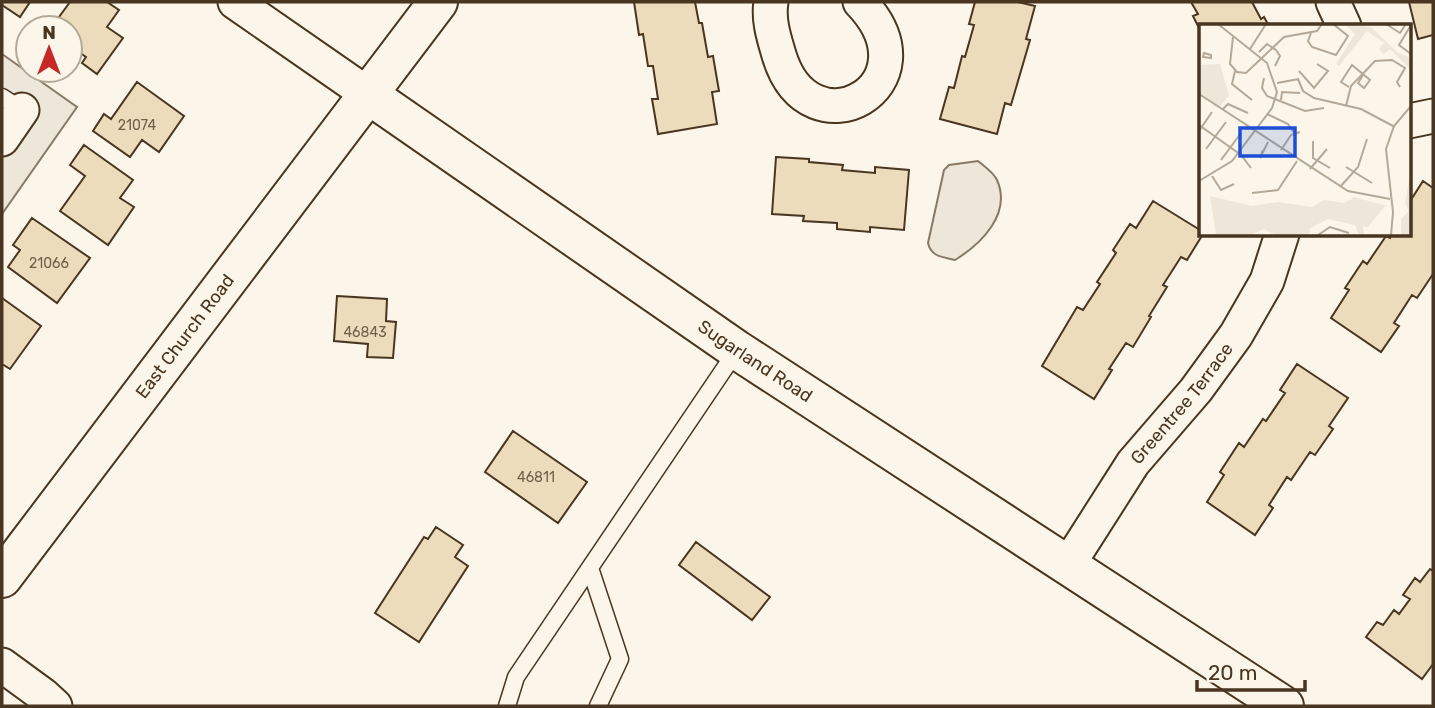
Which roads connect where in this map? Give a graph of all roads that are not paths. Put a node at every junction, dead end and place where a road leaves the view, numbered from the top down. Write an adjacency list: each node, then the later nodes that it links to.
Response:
1 (235, 2): 7 (street, Sugarland Road)
2 (438, 2): 7 (street, East Church Road)
3 (771, 2): 4 (street)
4 (860, 2)
5 (1333, 2): 6 (street)
6 (1343, 24)
7 (369, 95): 13 (street, Sugarland Road); 16 (street, East Church Road)
8 (12, 104): 11 (street)
9 (1433, 116): 10 (street)
10 (1410, 121)
11 (2, 139)
12 (1281, 236): 14 (street, Greentree Terrace)
13 (737, 350): 14 (street, Sugarland Road); 15 (lane)
14 (1068, 565): 21 (street, Sugarland Road)
15 (590, 568): 19 (lane); 20 (lane)
16 (2, 578)
17 (2, 665): 18 (street)
18 (55, 706)
19 (507, 706)
20 (598, 706)
21 (1284, 706)

